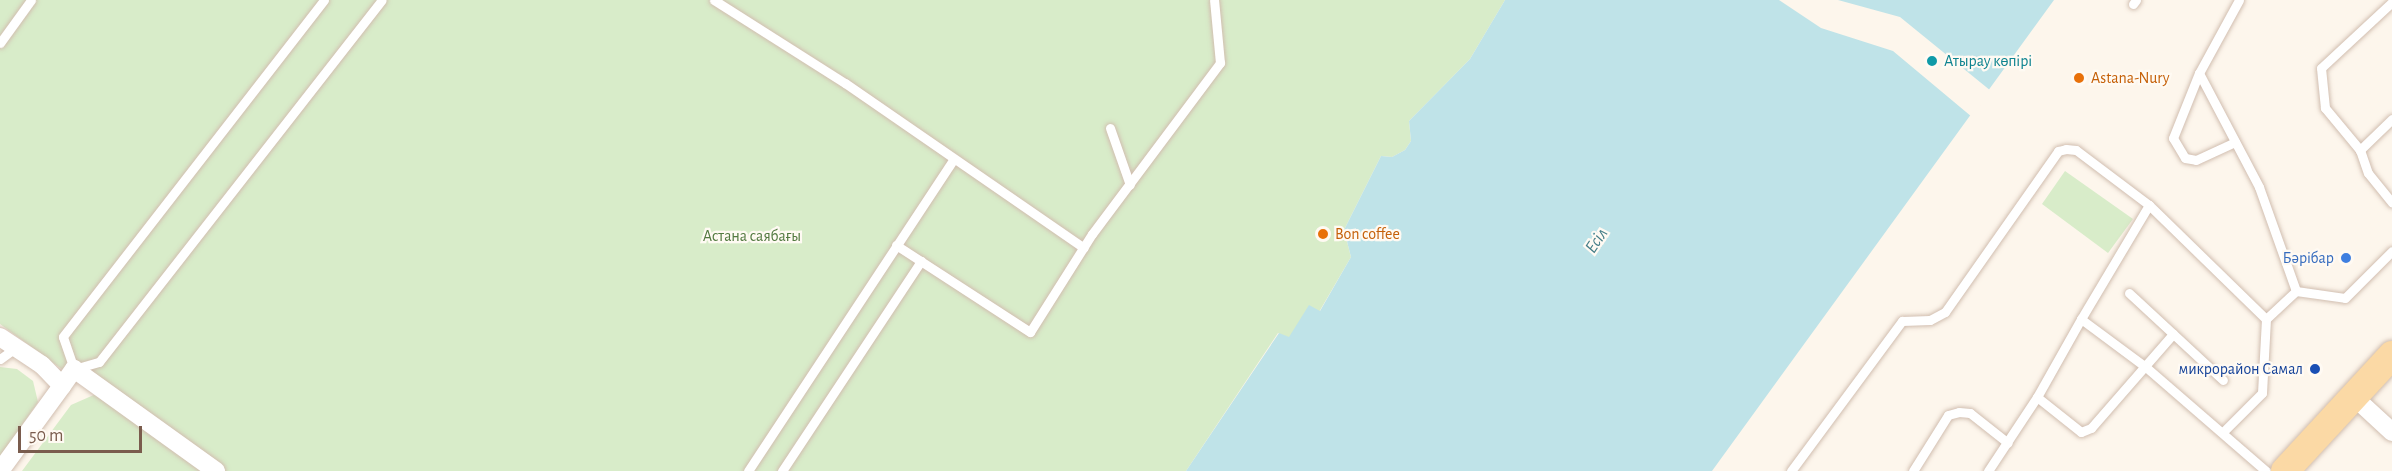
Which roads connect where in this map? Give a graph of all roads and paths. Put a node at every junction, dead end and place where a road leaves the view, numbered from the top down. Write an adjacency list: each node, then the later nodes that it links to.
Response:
1 (31, 0): 8 (lane)
2 (324, 0): 30 (lane)
3 (382, 0): 30 (lane)
4 (714, 0): 14 (lane)
5 (1214, 0): 15 (lane)
6 (2239, 0): 9 (lane)
7 (2392, 2): 13 (lane)
8 (0, 43)
9 (2199, 73): 12 (lane); 12 (lane)
10 (2392, 119): 13 (lane)
11 (1110, 128): 15 (lane)
12 (2235, 142): 22 (lane)
13 (2360, 150): 16 (lane)
14 (954, 159): 18 (lane); 19 (lane)
15 (1131, 185): 19 (lane)
16 (2392, 203)
17 (2149, 205): 24 (lane); 25 (lane); 43 (lane)
18 (896, 245): 21 (lane); 41 (lane)
19 (1084, 248): 21 (lane)
20 (2392, 251): 22 (lane)
21 (921, 261): 42 (lane)
22 (2296, 291): 24 (lane)
23 (2129, 293): 26 (lane)
24 (2266, 318): 35 (lane)
25 (2081, 319): 29 (lane); 34 (lane)
26 (2173, 334): 29 (lane); 31 (lane)
27 (5, 348): 32 (street)
28 (2392, 355): 33 (main road)
29 (2148, 368): 34 (lane); 35 (lane)
30 (74, 369): 32 (street); 40 (street)
31 (2223, 380)
32 (62, 386): 39 (street)
33 (2354, 396): 36 (street); 37 (main road); 47 (main road)
34 (2037, 397): 38 (lane)
35 (2224, 431): 46 (lane)
36 (2392, 432)
37 (2325, 440): 48 (main road); 49 (main road)
38 (2008, 443): 44 (lane); 45 (lane)
39 (0, 471)
40 (216, 471)
41 (748, 471)
42 (782, 471)
43 (1791, 471)
44 (1913, 471)
45 (1988, 471)
46 (2266, 471)
47 (2285, 471)
48 (2304, 471)
49 (2314, 471)

